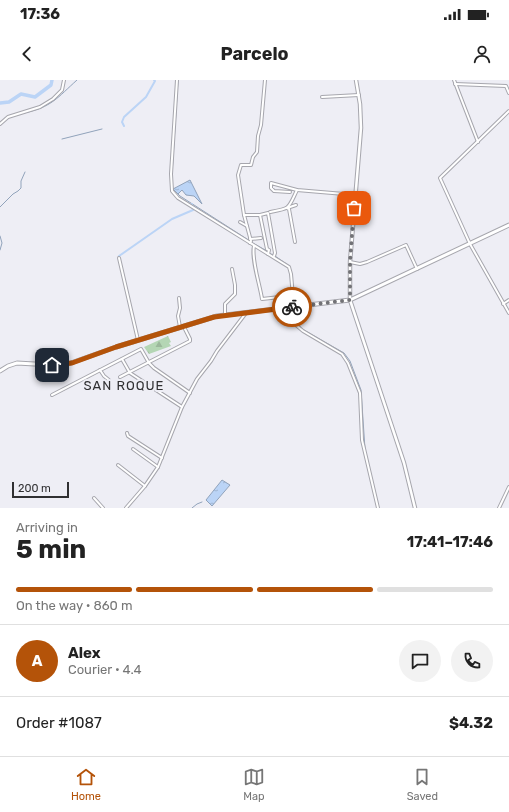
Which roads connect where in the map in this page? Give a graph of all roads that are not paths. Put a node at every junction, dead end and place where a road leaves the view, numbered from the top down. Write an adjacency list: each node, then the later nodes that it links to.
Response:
1 (64, 80): 11 (street)
2 (177, 80): 27 (street)
3 (266, 80): 19 (street)
4 (356, 80): 8 (street)
5 (454, 80): 6 (street)
6 (455, 84): 7 (street); 12 (street)
7 (509, 93)
8 (359, 95): 9 (street); 15 (street)
9 (322, 97)
10 (509, 111): 12 (street)
11 (0, 124)
12 (478, 142): 28 (street)
13 (297, 190): 14 (street); 15 (street); 17 (street)
14 (290, 192)
15 (356, 195): 33 (street)
16 (296, 206): 17 (street)
17 (287, 208): 18 (street); 26 (street)
18 (270, 212)
19 (244, 215): 20 (street); 23 (street)
20 (260, 215): 30 (street); 31 (street)
21 (240, 222): 23 (street)
22 (509, 225): 28 (main road)
23 (248, 227): 25 (street)
24 (261, 238): 25 (street)
25 (250, 239): 27 (street)
26 (295, 242)
27 (250, 243): 29 (street)
28 (470, 244): 35 (main road); 40 (street)
29 (254, 246): 30 (street); 36 (street)
30 (268, 254): 31 (street)
31 (274, 257): 36 (street)
32 (119, 258): 46 (street)
33 (350, 262): 35 (street); 38 (street)
34 (232, 269): 44 (street)
35 (417, 269): 38 (main road)
36 (293, 294): 41 (street)
37 (179, 298): 45 (street)
38 (350, 300): 41 (main road); 68 (street)
39 (509, 300): 40 (street)
40 (503, 304): 43 (street)
41 (294, 307): 42 (main road); 67 (street)
42 (246, 313): 44 (main road); 54 (street)
43 (509, 313)
44 (225, 316): 45 (main road)
45 (182, 326): 46 (main road); 48 (street)
46 (138, 340): 50 (main road)
47 (122, 359): 48 (street); 49 (street); 51 (street)
48 (149, 363): 51 (street); 54 (street)
49 (100, 370): 53 (street); 55 (street)
50 (0, 371)
51 (130, 373): 52 (street); 56 (street)
52 (120, 378)
53 (109, 380)
54 (190, 393): 56 (street)
55 (52, 395)
56 (182, 407): 59 (street)
57 (127, 433): 59 (street)
58 (133, 449): 61 (street)
59 (162, 458): 61 (street)
60 (118, 465): 62 (street)
61 (158, 467): 62 (street)
62 (145, 486): 66 (street)
63 (509, 486): 69 (street)
64 (94, 498): 65 (street)
65 (103, 508)
66 (126, 508)
67 (378, 508)
68 (415, 508)
69 (499, 508)

